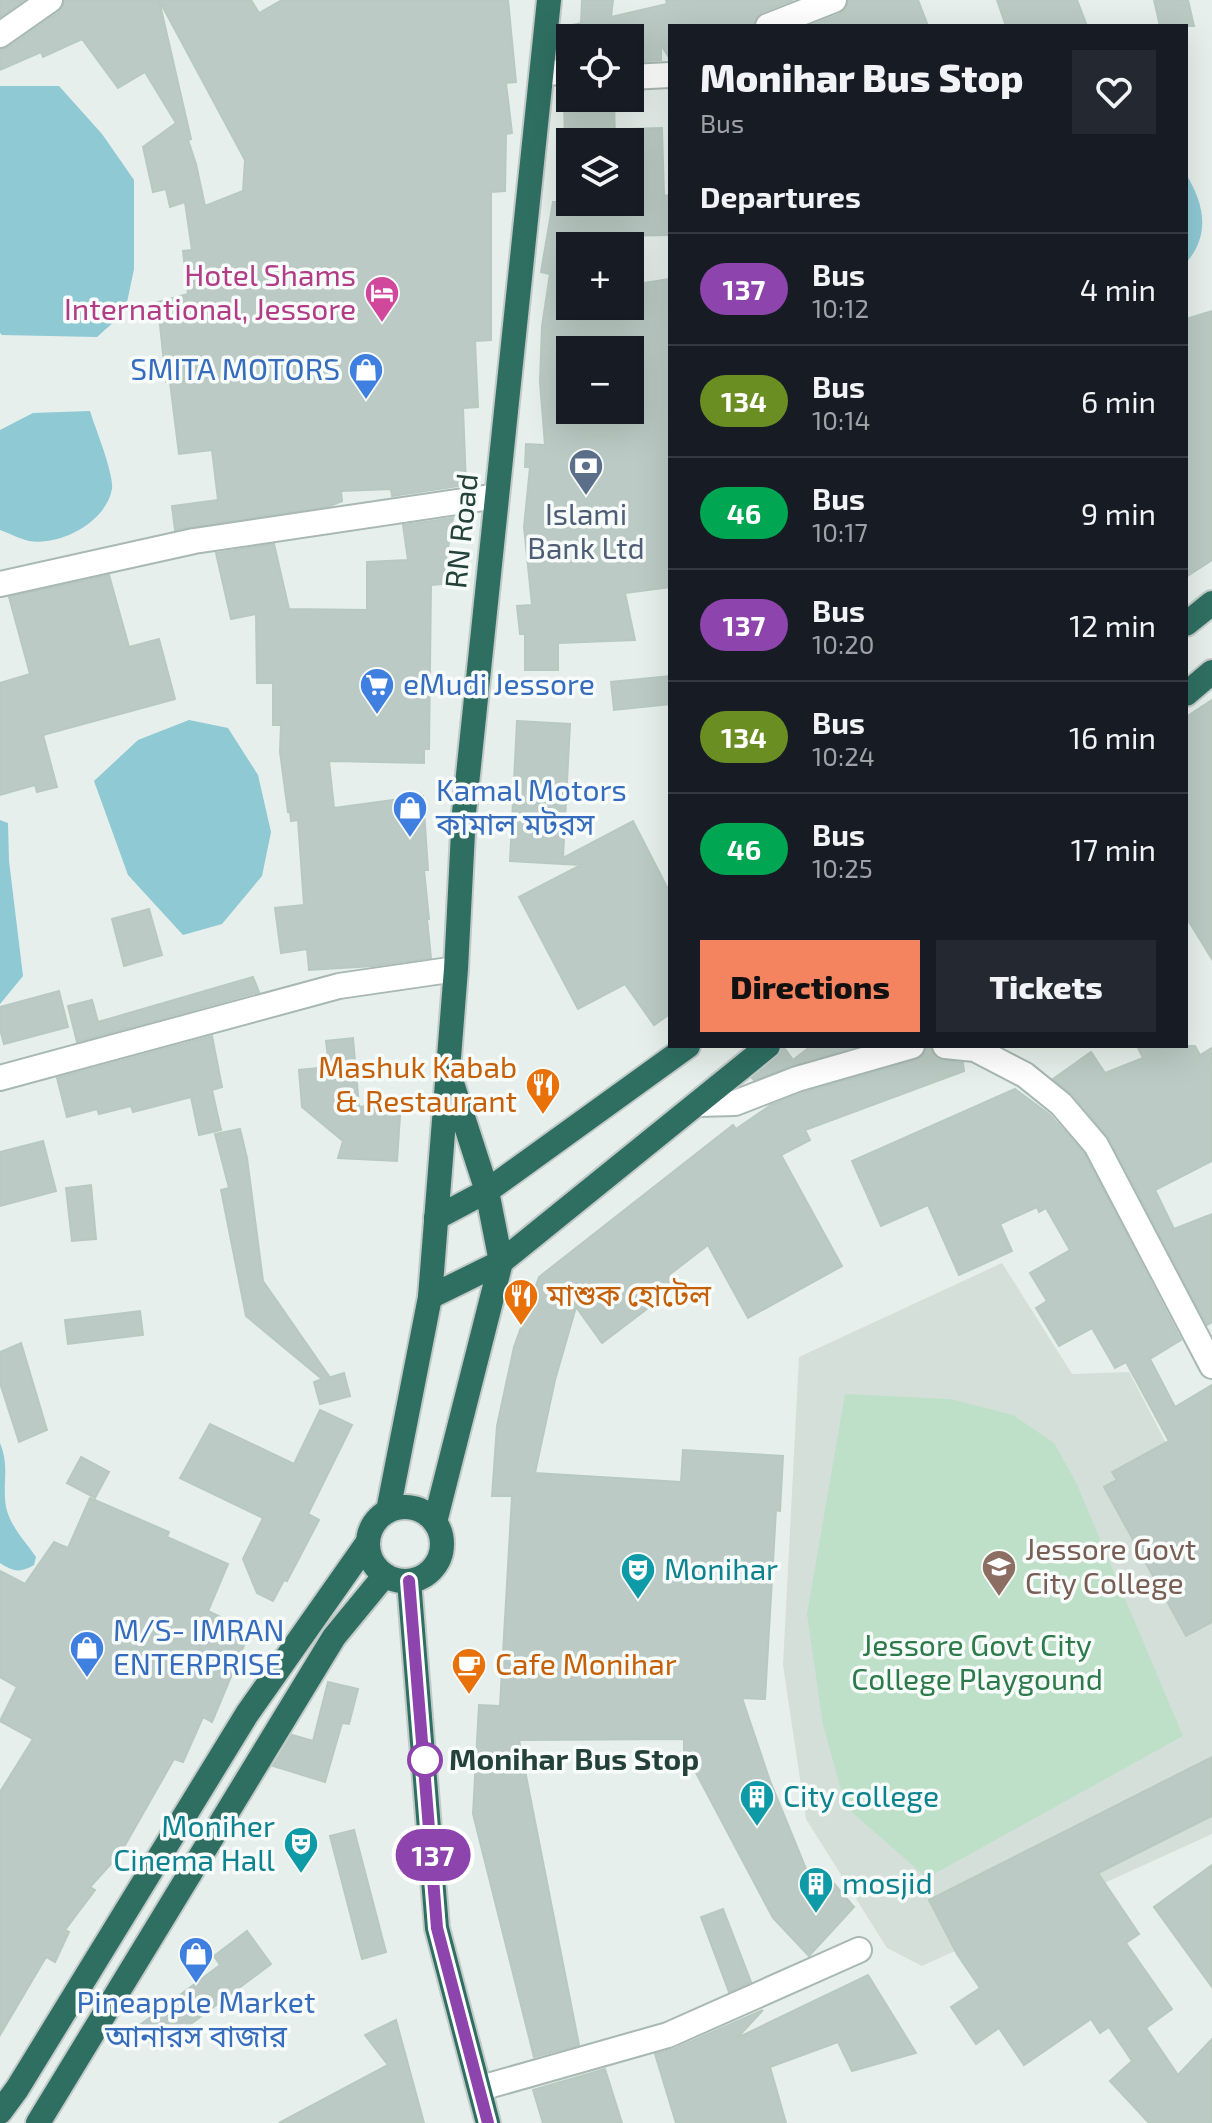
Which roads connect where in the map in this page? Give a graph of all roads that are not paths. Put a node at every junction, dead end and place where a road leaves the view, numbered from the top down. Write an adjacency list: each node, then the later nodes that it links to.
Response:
1 (50, 0): 5 (street)
2 (549, 0): 6 (highway, RN Road)
3 (834, 0): 4 (street)
4 (773, 24)
5 (0, 35)
6 (542, 72): 7 (street); 10 (highway, RN Road)
7 (556, 72)
8 (644, 78): 9 (street)
9 (668, 81)
10 (497, 496): 11 (street); 16 (highway, RN Road)
11 (0, 584)
12 (1212, 603): 13 (highway)
13 (1188, 622)
14 (1212, 672): 15 (highway)
15 (1188, 692)
16 (456, 969): 21 (highway, RN Road); 22 (street)
17 (685, 1048): 24 (highway)
18 (766, 1048): 23 (highway)
19 (905, 1048): 23 (street)
20 (965, 1048): 28 (street)
21 (448, 1070): 24 (highway, RN Road); 25 (highway, RN Road)
22 (0, 1078)
23 (698, 1104): 26 (highway)
24 (487, 1191): 25 (highway); 26 (highway, RN Road)
25 (436, 1218): 27 (highway, RN Road)
26 (501, 1262): 27 (highway); 30 (highway)
27 (430, 1297): 29 (highway, RN Road)
28 (1212, 1366)
29 (388, 1511): 30 (highway); 31 (highway)
30 (435, 1522): 33 (highway)
31 (368, 1542): 32 (highway); 36 (highway)
32 (385, 1575): 33 (highway); 37 (highway)
33 (409, 1581): 35 (highway)
34 (859, 1950): 35 (street)
35 (481, 2088): 38 (highway)
36 (0, 2112)
37 (38, 2123)
38 (488, 2123)

